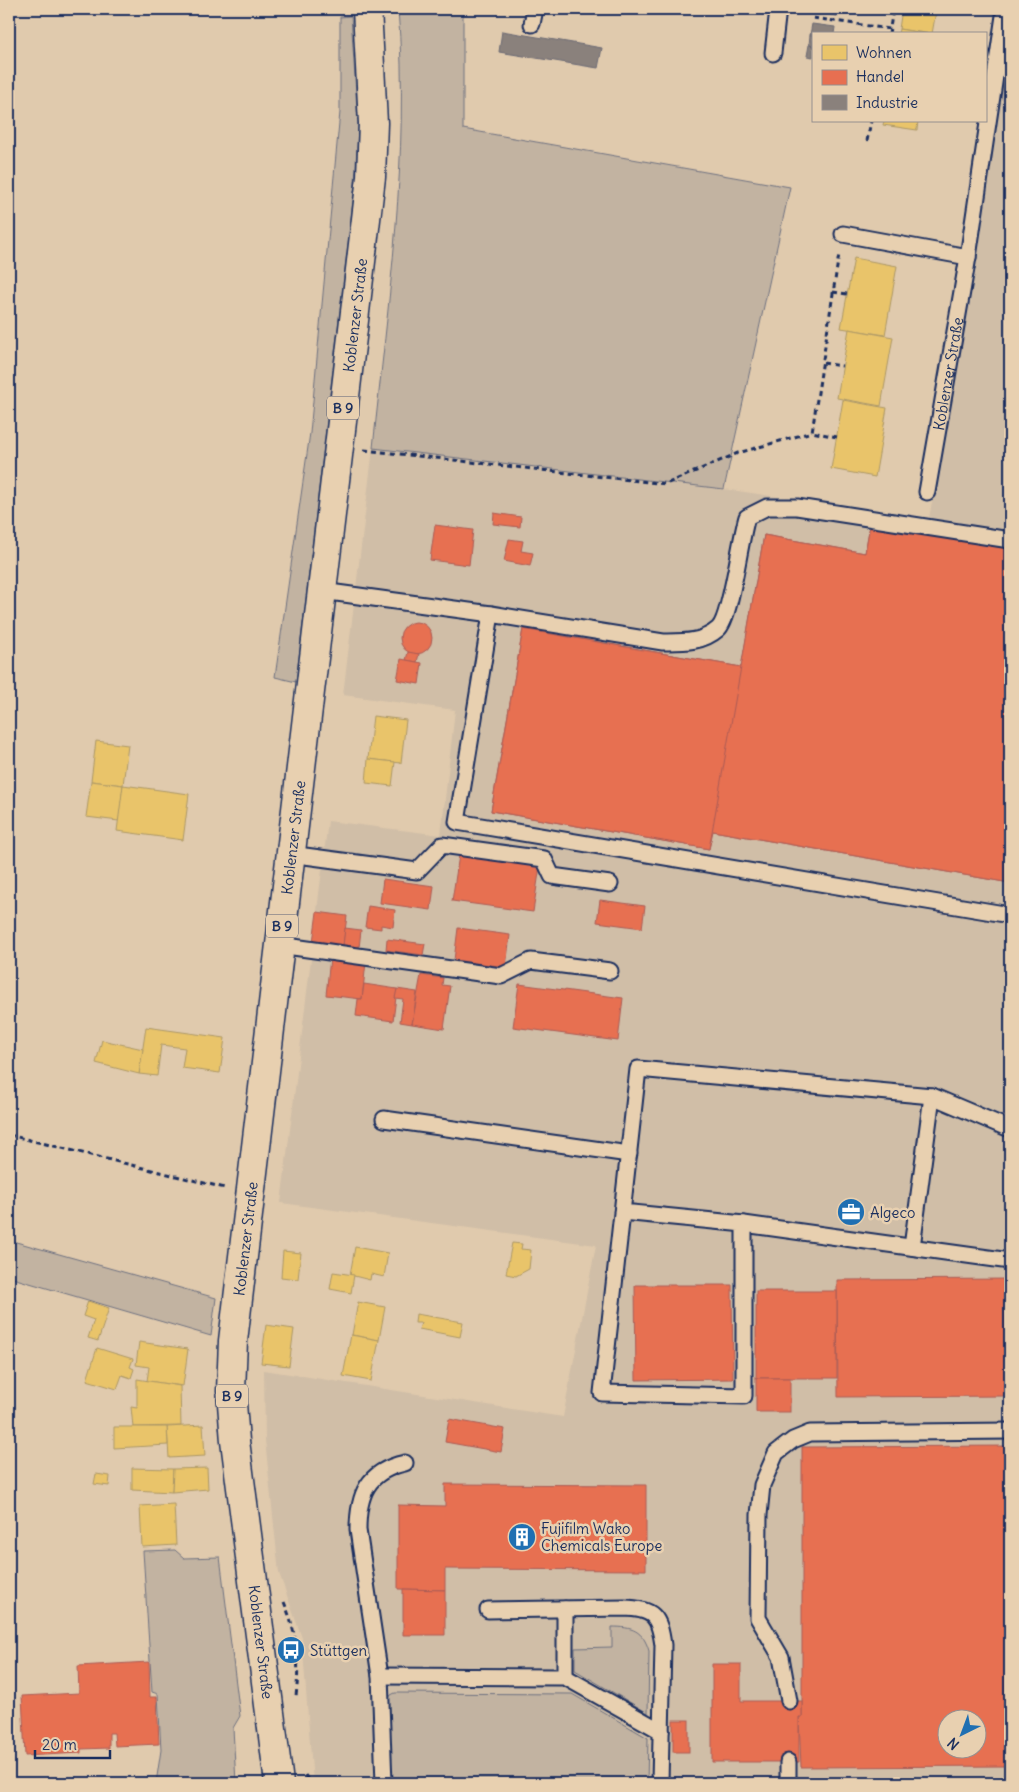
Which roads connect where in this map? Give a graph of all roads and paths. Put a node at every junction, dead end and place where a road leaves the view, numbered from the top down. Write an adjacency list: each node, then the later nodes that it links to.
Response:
1 (367, 9): 19 (main road, Koblenzer Straße / B 9)
2 (778, 9): 7 (lane)
3 (893, 9): 6 (path)
4 (1005, 9): 11 (lane, Koblenzer Straße)
5 (813, 18): 6 (path)
6 (890, 32)
7 (773, 53)
8 (871, 122): 9 (path)
9 (867, 141)
10 (843, 234): 11 (lane); 12 (path)
11 (968, 257): 22 (lane, Koblenzer Straße)
12 (833, 292): 13 (path); 14 (path)
13 (847, 294)
14 (822, 363): 15 (path); 16 (path)
15 (842, 366)
16 (812, 432): 17 (path); 20 (path)
17 (837, 437)
18 (367, 440): 20 (path)
19 (339, 447): 20 (path); 24 (main road, Koblenzer Straße / B 9)
20 (366, 450): 21 (path)
21 (364, 460)
22 (927, 492)
23 (1010, 540): 25 (lane)
24 (322, 591): 25 (lane); 26 (main road, Koblenzer Straße / B 9)
25 (491, 614): 28 (lane)
26 (290, 854): 27 (lane); 29 (main road, Koblenzer Straße / B 9)
27 (610, 884)
28 (1010, 915)
29 (279, 945): 30 (lane); 36 (main road, Koblenzer Straße / B 9)
30 (610, 971)
31 (932, 1096): 33 (lane); 35 (lane); 39 (lane)
32 (384, 1119): 35 (lane)
33 (1010, 1129)
34 (9, 1135): 36 (path)
35 (629, 1154): 37 (lane)
36 (250, 1194): 52 (main road, Koblenzer Straße / B 9)
37 (622, 1212): 38 (lane); 38 (lane)
38 (744, 1224): 39 (lane)
39 (912, 1247): 40 (lane)
40 (1010, 1261)
41 (1010, 1431): 48 (lane)
42 (405, 1464): 46 (lane)
43 (281, 1594): 49 (path)
44 (565, 1609): 45 (lane); 47 (lane); 50 (lane)
45 (488, 1610)
46 (380, 1676): 47 (lane); 54 (lane)
47 (565, 1677): 50 (lane)
48 (789, 1701)
49 (295, 1703)
50 (661, 1731): 55 (lane)
51 (788, 1762): 56 (lane)
52 (290, 1776): 53 (path)
53 (310, 1783)
54 (384, 1783)
55 (660, 1783)
56 (788, 1783)

